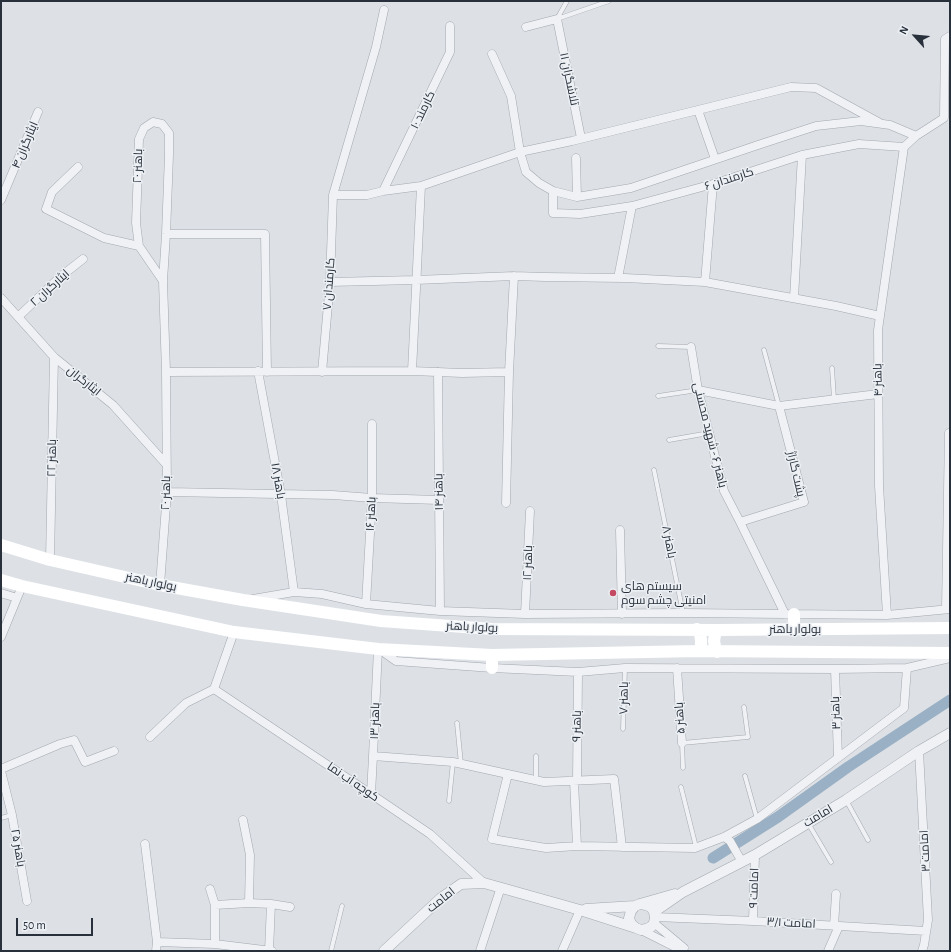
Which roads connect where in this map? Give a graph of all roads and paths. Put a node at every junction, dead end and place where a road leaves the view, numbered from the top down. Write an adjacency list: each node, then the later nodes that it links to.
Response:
1 (567, 1): 4 (lane)
2 (609, 1): 4 (lane)
3 (384, 10): 24 (street, کارمندان ۷)
4 (557, 19): 6 (street); 13 (street, تلاشگران ۱۱)
5 (450, 26): 22 (street, کارمند ۱۰)
6 (526, 27)
7 (950, 36): 12 (street)
8 (492, 54): 15 (street)
9 (698, 110): 11 (street); 13 (street); 18 (street)
10 (38, 112): 26 (street, ایثارگران ۴)
11 (880, 124): 12 (street); 18 (street)
12 (916, 136): 14 (street)
13 (581, 138): 15 (street)
14 (904, 147): 16 (street, کارمندان ۶); 39 (street, باهنر ۴)
15 (520, 152): 21 (street); 23 (street)
16 (802, 155): 20 (street, کارمندان ۶); 38 (street)
17 (576, 158): 25 (street)
18 (715, 159): 25 (street)
19 (78, 167): 29 (street)
20 (713, 184): 27 (street, کارمندان ۶); 36 (street)
21 (421, 186): 22 (street); 33 (street)
22 (384, 191): 24 (street)
23 (553, 191): 25 (street); 27 (street, کارمندان ۶)
24 (333, 195): 35 (street, کارمندان ۷)
25 (577, 197)
26 (1, 200)
27 (632, 206): 32 (street)
28 (166, 234): 29 (street, باهنر ۲۰); 34 (street, باهنر ۲۰); 49 (street)
29 (139, 246): 34 (street, باهنر ۲۰)
30 (83, 259): 40 (street, ایثارگران ۲)
31 (514, 276): 32 (street); 33 (street); 52 (street)
32 (618, 278): 36 (street)
33 (416, 280): 35 (street); 47 (street)
34 (163, 281): 48 (street, باهنر ۲۰)
35 (330, 282): 50 (street, کارمندان ۷)
36 (705, 282): 38 (street)
37 (1, 298): 40 (street, ایثارگران)
38 (794, 298): 39 (street)
39 (880, 316): 54 (street, باهنر ۴)
40 (18, 317): 44 (street, ایثارگران)
41 (658, 346): 42 (lane, باهنر ۶ - شهید محسنی)
42 (691, 348): 53 (street, باهنر ۶ - شهید محسنی)
43 (764, 350): 57 (lane)
44 (54, 357): 62 (street, ایثارگران); 73 (street, باهنر ۲۲)
45 (832, 368): 56 (lane)
46 (258, 371): 48 (street); 49 (street); 65 (street, باهنر ۱۸)
47 (412, 371): 50 (street); 51 (street)
48 (166, 372): 62 (street, باهنر ۲۰)
49 (267, 372): 50 (street)
50 (322, 372)
51 (438, 372): 52 (street); 67 (street, باهنر ۱۴)
52 (509, 372): 68 (street)
53 (698, 390): 55 (lane); 57 (street); 59 (street, باهنر ۶ - شهید محسنی)
54 (878, 394): 56 (street); 88 (street, باهنر ۴)
55 (658, 396)
56 (834, 399): 57 (street)
57 (779, 406): 70 (street, پشت گاراژ)
58 (372, 424): 66 (street, باهنر ۱۶)
59 (709, 433): 61 (lane); 70 (street, باهنر ۶ - شهید محسنی)
60 (949, 433): 82 (street)
61 (669, 440)
62 (166, 464): 64 (street, باهنر ۲۰)
63 (654, 470): 84 (lane, باهنر ۸)
64 (167, 492): 65 (street); 75 (street, باهنر ۲۰)
65 (281, 494): 66 (street); 77 (street, باهنر ۱۸)
66 (372, 498): 67 (street); 81 (street, باهنر ۱۶)
67 (439, 500): 83 (street, باهنر ۱۴)
68 (506, 503)
69 (530, 511): 85 (street, باهنر ۱۲)
70 (740, 522): 87 (street, باهنر ۶ - شهید محسنی)
71 (620, 530): 86 (street)
72 (1, 545): 73 (main road, بولوار باهنر)
73 (50, 560): 75 (main road, بولوار باهنر)
74 (1, 580): 76 (main road, بولوار باهنر)
75 (160, 585): 80 (main road, بولوار باهنر)
76 (22, 586): 79 (street); 93 (main road, بولوار باهنر)
77 (294, 592): 80 (street); 81 (street)
78 (1, 593): 79 (street)
79 (17, 598): 94 (street)
80 (243, 600): 90 (main road, بولوار باهنر)
81 (366, 604): 83 (street)
82 (948, 609): 88 (street)
83 (440, 611): 85 (street)
84 (683, 613): 86 (street); 87 (street)
85 (525, 614): 86 (street)
86 (622, 614)
87 (789, 614): 88 (street); 91 (main road)
88 (886, 615)
89 (950, 628): 91 (main road, بولوار باهنر)
90 (697, 629): 92 (main road, بولوار باهنر); 96 (main road)
91 (794, 629): 92 (main road, بولوار باهنر)
92 (717, 630): 97 (main road)
93 (234, 632): 95 (main road, بولوار باهنر); 107 (street)
94 (1, 637)
95 (378, 649): 99 (main road, بولوار باهنر); 101 (street); 116 (street, باهنر ۱۳)
96 (698, 652): 97 (main road, بولوار باهنر); 99 (main road, بولوار باهنر)
97 (718, 652): 98 (main road, بولوار باهنر)
98 (950, 653)
99 (492, 654): 101 (main road)
100 (950, 658): 104 (street)
101 (492, 668): 106 (street)
102 (625, 668): 103 (street); 106 (street); 110 (lane, باهنر ۷)
103 (677, 668): 105 (street); 113 (street, باهنر ۵)
104 (907, 668): 105 (street); 118 (street)
105 (835, 669): 118 (street, باهنر ۳)
106 (578, 672): 125 (street, باهنر ۹)
107 (214, 689): 112 (street); 127 (street, کوچه آب نما)
108 (744, 707): 113 (lane)
109 (457, 723): 119 (lane)
110 (624, 729)
111 (950, 733): 115 (street, امامت)
112 (150, 737)
113 (682, 743): 120 (lane, باهنر ۵)
114 (114, 751): 121 (street)
115 (919, 751): 128 (street, امامت); 161 (street, امامت ۳)
116 (374, 756): 119 (street); 127 (street, باهنر ۱۳)
117 (536, 756): 124 (lane)
118 (838, 758): 132 (street)
119 (457, 763): 122 (street); 129 (lane)
120 (683, 768)
121 (1, 770): 130 (street, باهنر ۲۵)
122 (508, 774): 124 (street); 138 (street)
123 (745, 776): 132 (lane)
124 (536, 780): 125 (street)
125 (575, 781): 138 (street, باهنر ۹); 139 (street)
126 (681, 787): 140 (lane)
127 (371, 794): 144 (street, کوچه آب نما)
128 (846, 800): 134 (street, امامت); 136 (lane)
129 (450, 801)
130 (12, 815): 131 (lane); 149 (street, باهنر ۲۵)
131 (1, 818)
132 (757, 819): 135 (street)
133 (243, 820): 150 (street)
134 (807, 823): 141 (street, امامت); 143 (lane)
135 (727, 839): 140 (street); 142 (street)
136 (868, 840)
137 (145, 844): 162 (street)
138 (577, 846): 139 (street)
139 (622, 847): 140 (street)
140 (696, 847)
141 (755, 855): 142 (street, امامت); 158 (street, امامت ۹)
142 (742, 862): 147 (street, امامت)
143 (831, 862)
144 (484, 883): 145 (street, امامت); 169 (street, امامت)
145 (501, 887): 156 (street, امامت); 170 (street)
146 (210, 889): 152 (street)
147 (682, 892): 153 (street, امامت); 157 (street, امامت)
148 (836, 894): 159 (street)
149 (27, 901)
150 (249, 903): 151 (street); 152 (street)
151 (271, 904): 155 (street); 166 (street)
152 (215, 905): 163 (street)
153 (638, 905): 156 (street, امامت); 157 (street); 160 (street)
154 (342, 906): 168 (lane)
155 (290, 907)
156 (580, 910): 160 (street, امامت); 171 (street)
157 (654, 917): 158 (street, امامت ۳/۱); 160 (street); 173 (street)
158 (753, 921): 159 (street, امامت ۳/۱)
159 (836, 926): 161 (street, امامت ۳/۱); 174 (street)
160 (638, 929): 164 (street)
161 (926, 931): 175 (street, امامت ۳)
162 (157, 942): 163 (street); 165 (street)
163 (215, 944): 166 (street)
164 (669, 948): 172 (street)
165 (156, 951)
166 (269, 951): 167 (street)
167 (272, 951)
168 (331, 951)
169 (384, 951)
170 (480, 951)
171 (562, 951)
172 (683, 951)
173 (688, 951)
174 (828, 951)
175 (922, 951)

